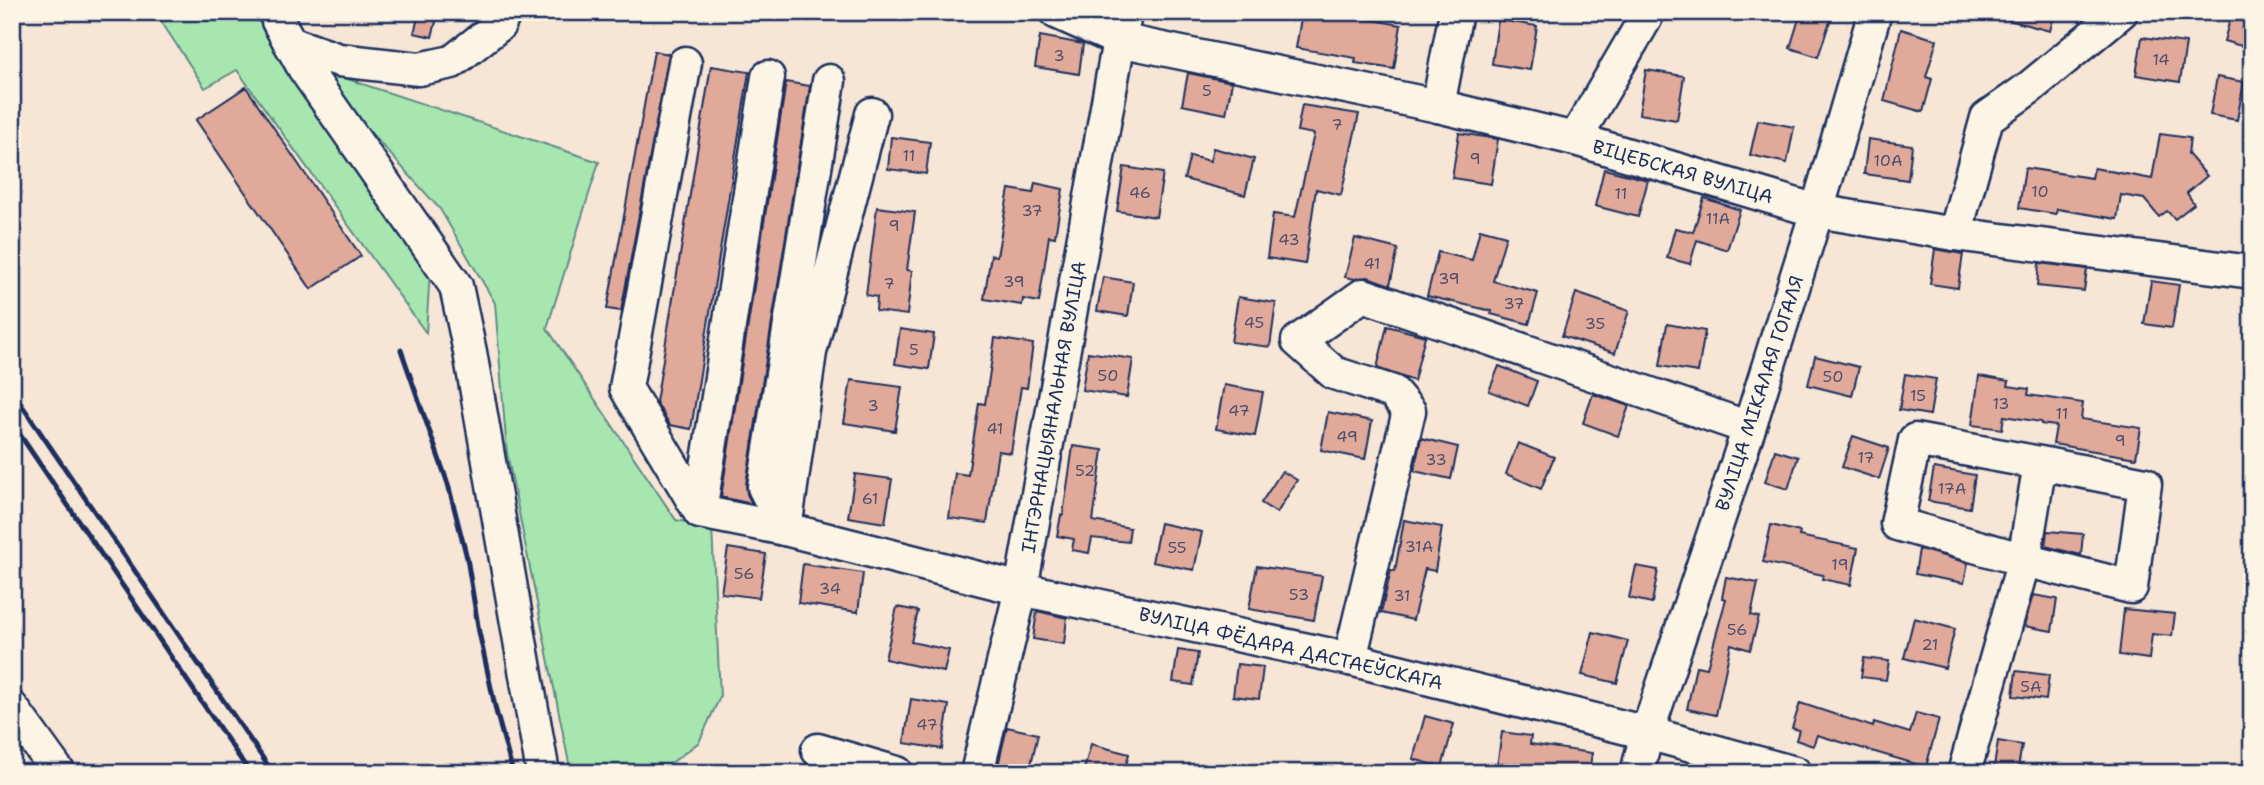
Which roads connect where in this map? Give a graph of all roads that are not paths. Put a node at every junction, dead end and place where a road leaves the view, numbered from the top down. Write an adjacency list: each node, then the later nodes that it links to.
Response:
1 (277, 12): 9 (street)
2 (505, 12): 9 (street)
3 (1056, 12): 8 (street, ВІЦЕБСКАЯ ВУЛІЦА)
4 (1455, 12): 13 (street)
5 (1647, 12): 15 (street)
6 (1875, 12): 16 (street, ВУЛІЦА МІКАЛАЯ ГОГАЛЯ)
7 (2121, 12): 17 (street)
8 (1123, 26): 13 (street, ВІЦЕБСКАЯ ВУЛІЦА); 24 (street, ІНТЭРНАЦЫЯНАЛЬНАЯ ВУЛІЦА)
9 (290, 43): 30 (street)
10 (685, 63): 21 (street)
11 (768, 77): 21 (street)
12 (829, 81): 22 (street)
13 (1438, 106): 15 (street, ВІЦЕБСКАЯ ВУЛІЦА)
14 (872, 114): 22 (street)
15 (1575, 139): 16 (street, ВІЦЕБСКАЯ ВУЛІЦА)
16 (1817, 211): 17 (street, ВІЦЕБСКАЯ ВУЛІЦА); 19 (street, ВУЛІЦА МІКАЛАЯ ГОГАЛЯ)
17 (1955, 234): 18 (street, ВІЦЕБСКАЯ ВУЛІЦА)
18 (2252, 272)
19 (1749, 428): 25 (street); 27 (street, ВУЛІЦА МІКАЛАЯ ГОГАЛЯ)
20 (2040, 463): 23 (street); 23 (street); 23 (street)
21 (700, 512): 22 (street, ВУЛІЦА ФЁДАРА ДАСТАЕЎСКАГА)
22 (785, 529): 24 (street, ВУЛІЦА ФЁДАРА ДАСТАЕЎСКАГА)
23 (2024, 560): 35 (street)
24 (1021, 589): 25 (street, ВУЛІЦА ФЁДАРА ДАСТАЕЎСКАГА); 32 (street, ІНТЭРНАЦЫЯНАЛЬНАЯ ВУЛІЦА)
25 (1350, 659): 27 (street, ВУЛІЦА ФЁДАРА ДАСТАЕЎСКАГА)
26 (12, 708): 29 (street)
27 (1647, 733): 33 (street, ВУЛІЦА МІКАЛАЯ ГОГАЛЯ); 34 (street, ВУЛІЦА ФЁДАРА ДАСТАЕЎСКАГА)
28 (818, 750): 31 (street)
29 (59, 773)
30 (543, 773)
31 (897, 773)
32 (977, 773)
33 (1637, 773)
34 (1795, 773)
35 (1964, 773)

